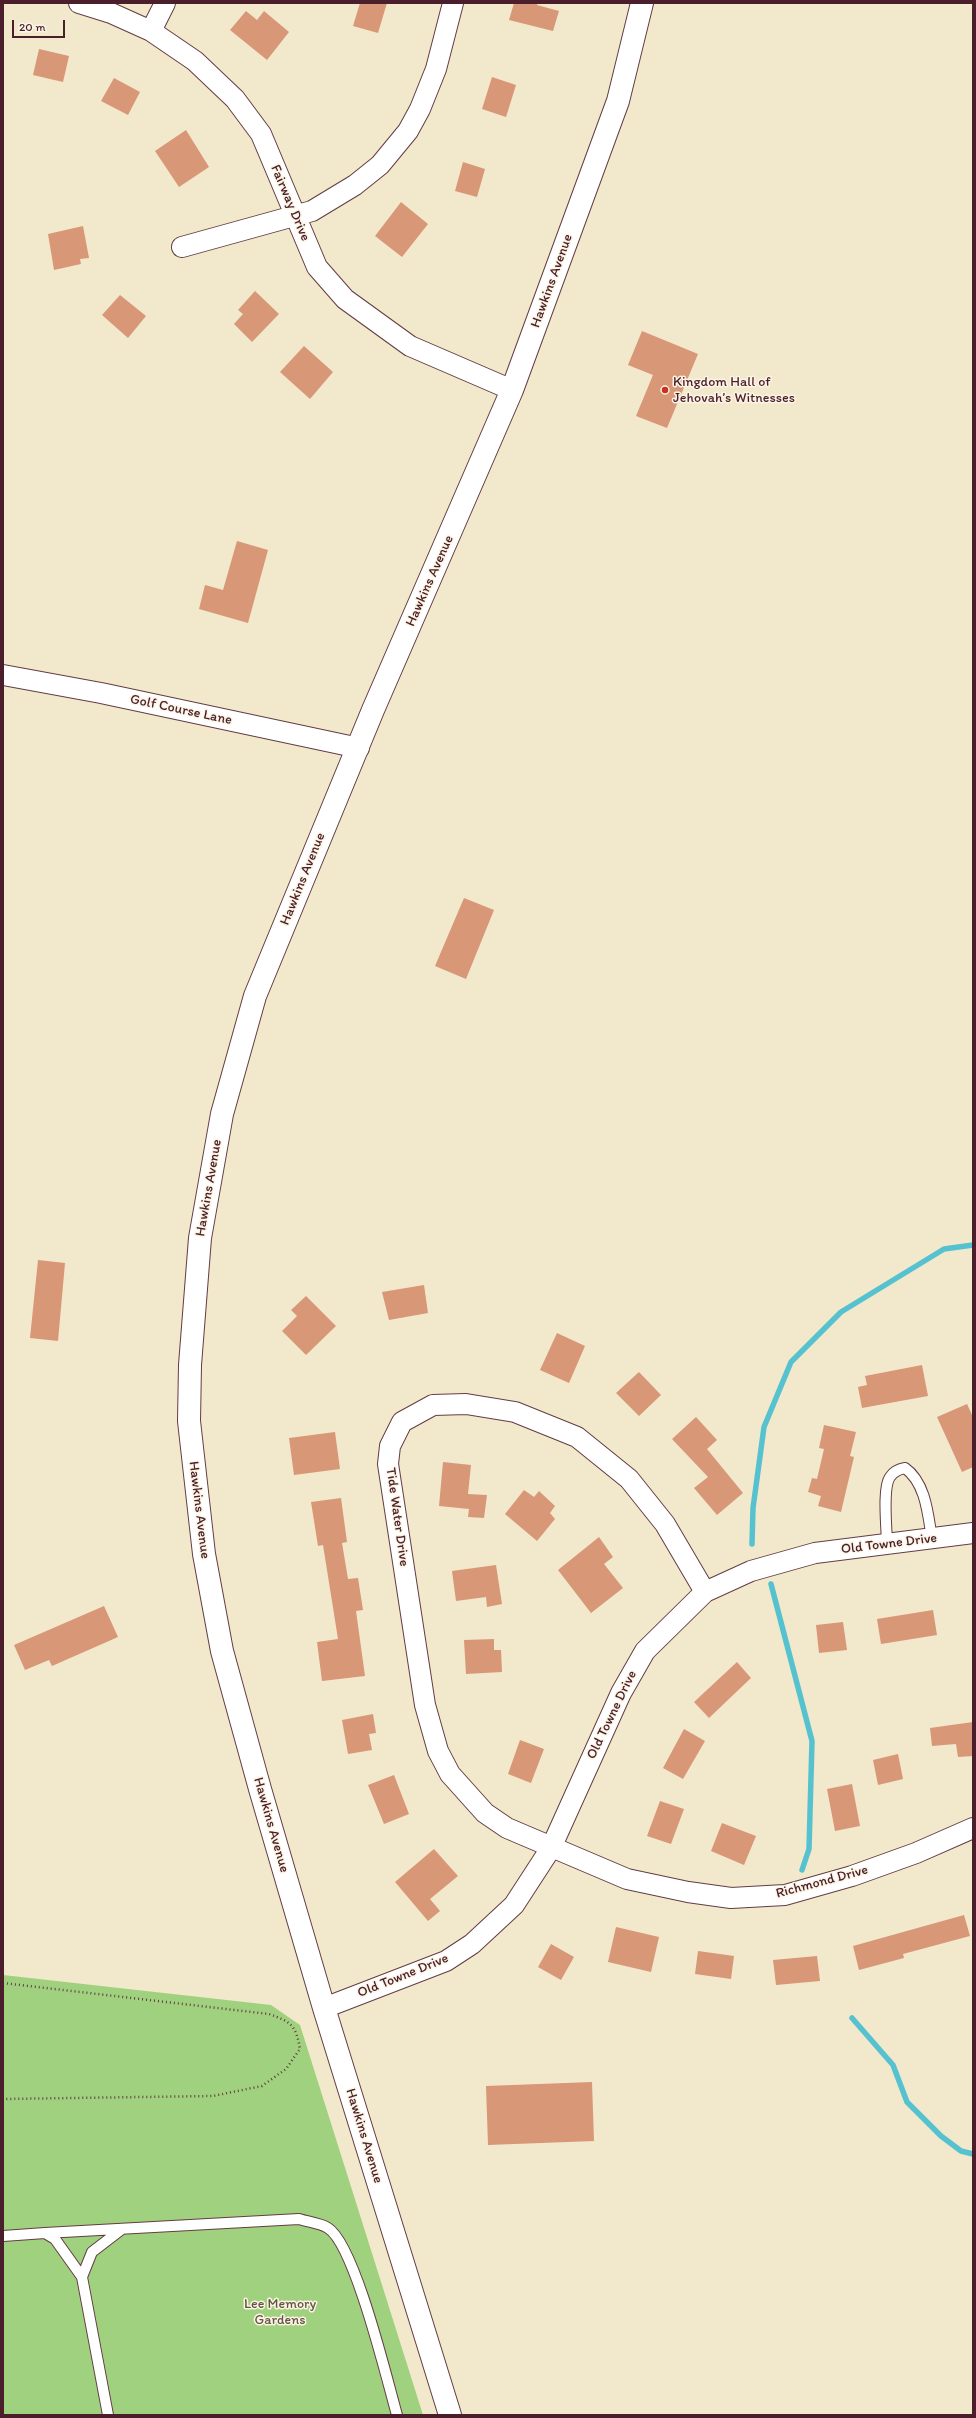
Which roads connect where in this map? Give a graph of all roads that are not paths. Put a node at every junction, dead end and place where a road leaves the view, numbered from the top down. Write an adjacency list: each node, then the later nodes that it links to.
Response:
1 (79, 3): 5 (street, Fairway Drive)
2 (165, 3): 5 (street)
3 (453, 3): 6 (street)
4 (642, 3): 8 (main road, Hawkins Avenue)
5 (152, 31): 6 (street, Fairway Drive)
6 (295, 216): 7 (street); 8 (street, Fairway Drive)
7 (182, 247)
8 (512, 390): 10 (main road, Hawkins Avenue)
9 (3, 676): 10 (street, Golf Course Lane)
10 (359, 748): 17 (main road, Hawkins Avenue)
11 (973, 1533): 12 (street, Old Towne Drive)
12 (932, 1539): 13 (street, Old Towne Drive); 13 (lane)
13 (887, 1545): 14 (street, Old Towne Drive)
14 (704, 1592): 16 (street, Old Towne Drive); 16 (street, Tide Water Drive)
15 (973, 1828): 16 (street, Richmond Drive)
16 (551, 1848): 17 (street, Old Towne Drive)
17 (324, 2008): 24 (main road, Hawkins Avenue)
18 (122, 2229): 19 (lane); 21 (lane); 23 (lane)
19 (45, 2233): 20 (lane); 21 (lane)
20 (3, 2236)
21 (82, 2277): 22 (lane)
22 (108, 2415)
23 (397, 2415)
24 (450, 2415)

